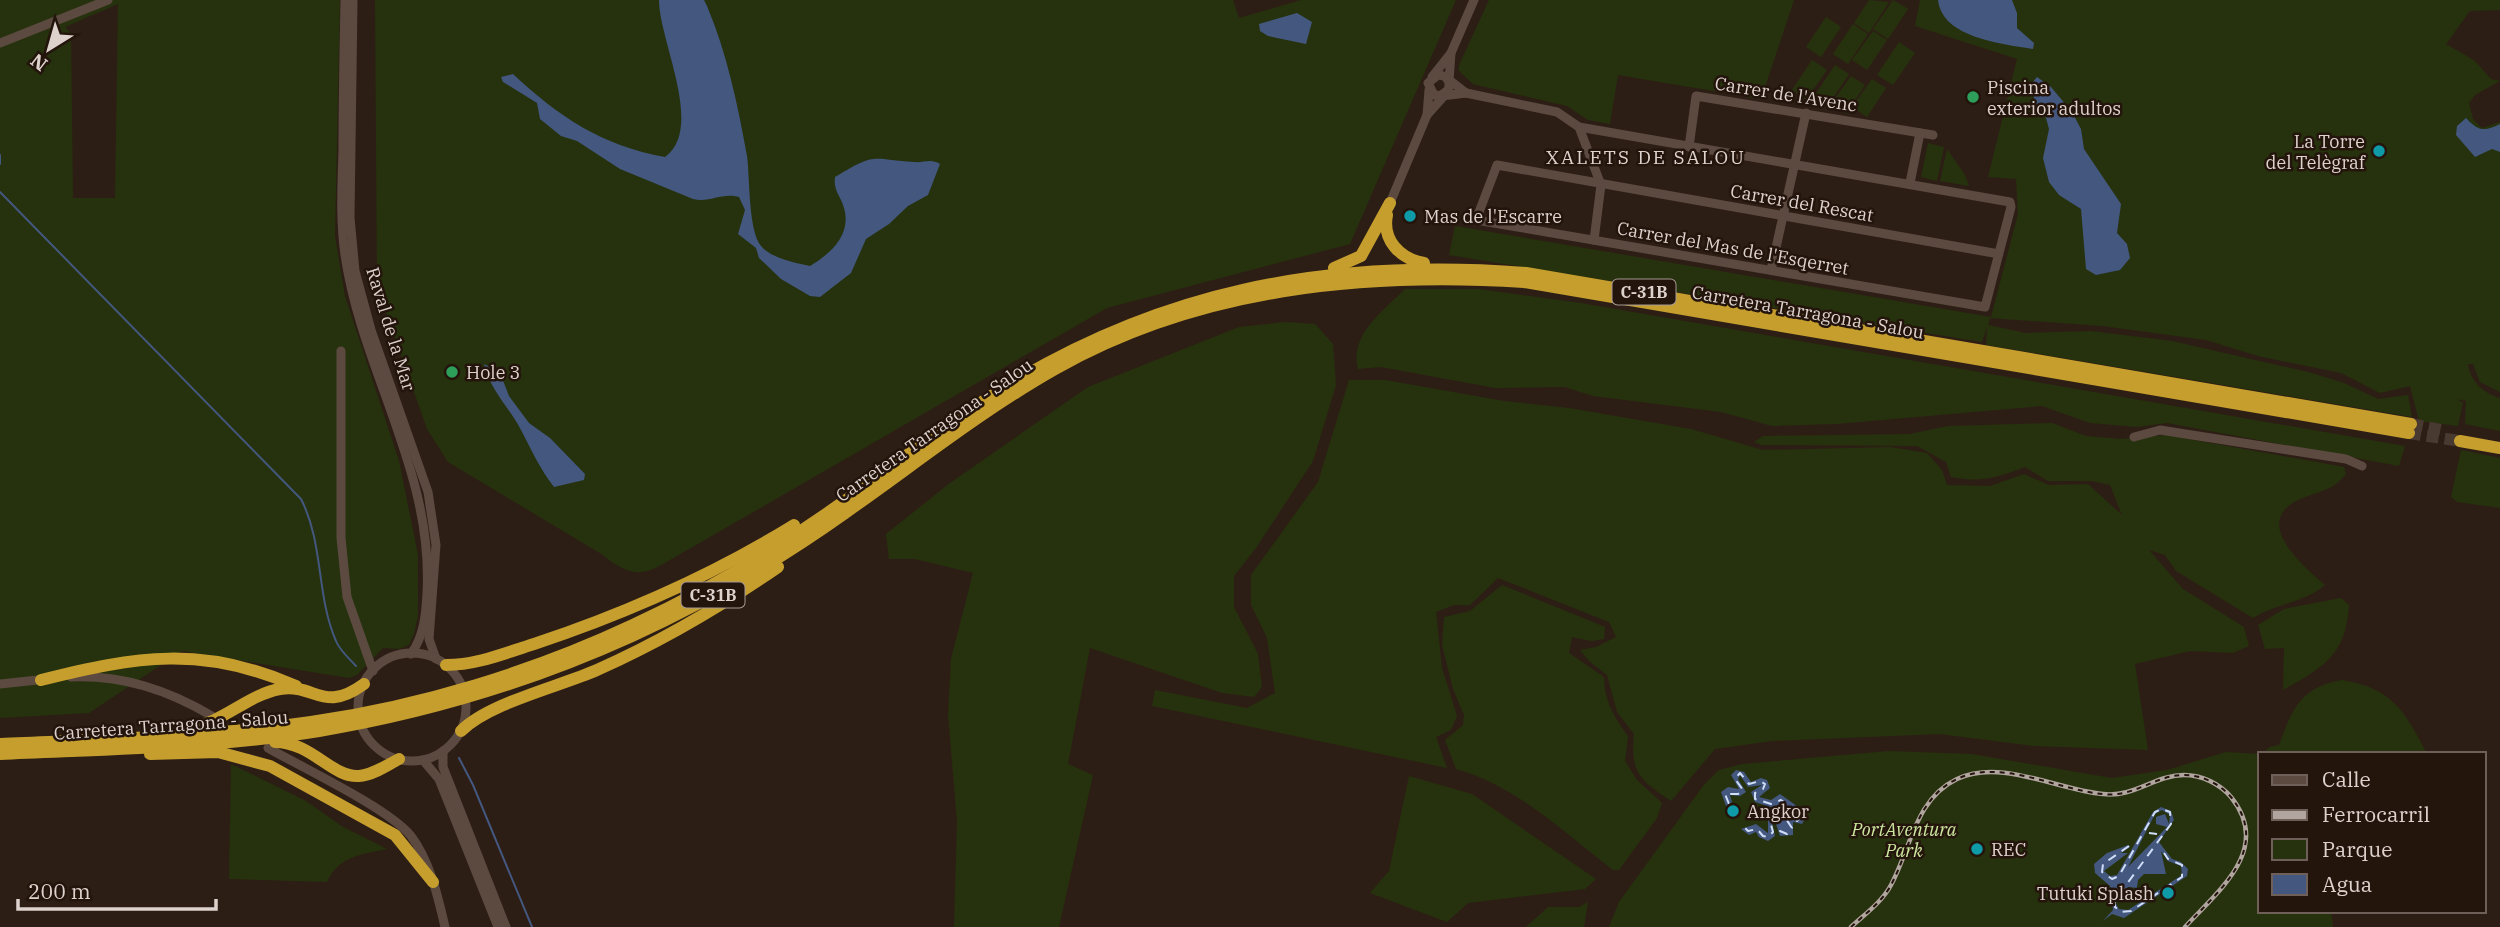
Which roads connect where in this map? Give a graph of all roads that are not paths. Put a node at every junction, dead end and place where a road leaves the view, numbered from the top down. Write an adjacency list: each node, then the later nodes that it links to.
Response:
1 (108, 0): 5 (street)
2 (345, 0): 36 (street, Raval de la Mar)
3 (353, 0): 38 (street, Raval de la Mar)
4 (1474, 0): 6 (street)
5 (0, 43)
6 (1451, 53): 7 (street); 8 (street)
7 (1432, 77): 8 (street); 9 (street)
8 (1449, 81): 10 (street); 11 (street)
9 (1429, 90): 11 (street); 13 (street)
10 (1466, 93): 11 (street); 14 (street)
11 (1443, 95): 13 (street)
12 (1806, 113): 15 (street, Carrer de l'Avenc); 17 (street, Carrer de l'Avenc); 18 (street)
13 (1427, 115): 21 (street)
14 (1579, 127): 17 (street); 20 (street)
15 (1920, 132): 16 (street, Carrer de l'Avenc); 19 (street)
16 (1933, 135)
17 (1689, 147): 18 (street)
18 (1795, 166): 19 (street); 22 (street)
19 (1910, 183): 25 (street)
20 (1601, 185): 22 (street, Carrer del Rescat); 23 (street, Carrer del Rescat); 24 (street)
21 (1391, 203): 26 (highway); 28 (highway)
22 (1783, 216): 25 (street, Carrer del Rescat); 27 (street)
23 (1476, 220): 24 (street, Carrer del Mas de l'Esqerret)
24 (1594, 240): 27 (street, Carrer del Mas de l'Esqerret)
25 (1999, 254): 27 (street, Carrer del Mas de l'Esqerret)
26 (1459, 268): 28 (highway, Carretera Tarragona - Salou / C-31B); 33 (highway, Carretera Tarragona - Salou / C-31B)
27 (1771, 270)
28 (1269, 285): 33 (highway, Carretera Tarragona - Salou / C-31B)
29 (341, 351): 35 (street)
30 (2134, 437): 34 (street)
31 (2500, 440): 32 (highway)
32 (2500, 448)
33 (916, 455): 38 (highway); 45 (highway); 47 (highway, Carretera Tarragona - Salou / C-31B)
34 (2362, 466)
35 (366, 646): 37 (street); 39 (street)
36 (411, 654): 37 (street); 38 (street)
37 (389, 659): 39 (street)
38 (441, 662): 45 (street)
39 (373, 671): 42 (street)
40 (41, 680): 41 (street); 43 (highway); 44 (street)
41 (0, 684)
42 (364, 684): 43 (highway); 52 (street)
43 (322, 697): 47 (highway)
44 (212, 716)
45 (461, 731): 49 (street)
46 (0, 744): 47 (highway, Carretera Tarragona - Salou / C-31B)
47 (59, 746): 50 (highway); 51 (highway, Carretera Tarragona - Salou / C-31B)
48 (268, 748): 54 (street)
49 (443, 751): 53 (street); 57 (street)
50 (129, 753): 52 (highway); 54 (highway)
51 (0, 754)
52 (399, 759): 53 (street)
53 (423, 760): 56 (street)
54 (433, 882): 55 (street)
55 (445, 927)
56 (498, 927)
57 (506, 927)

